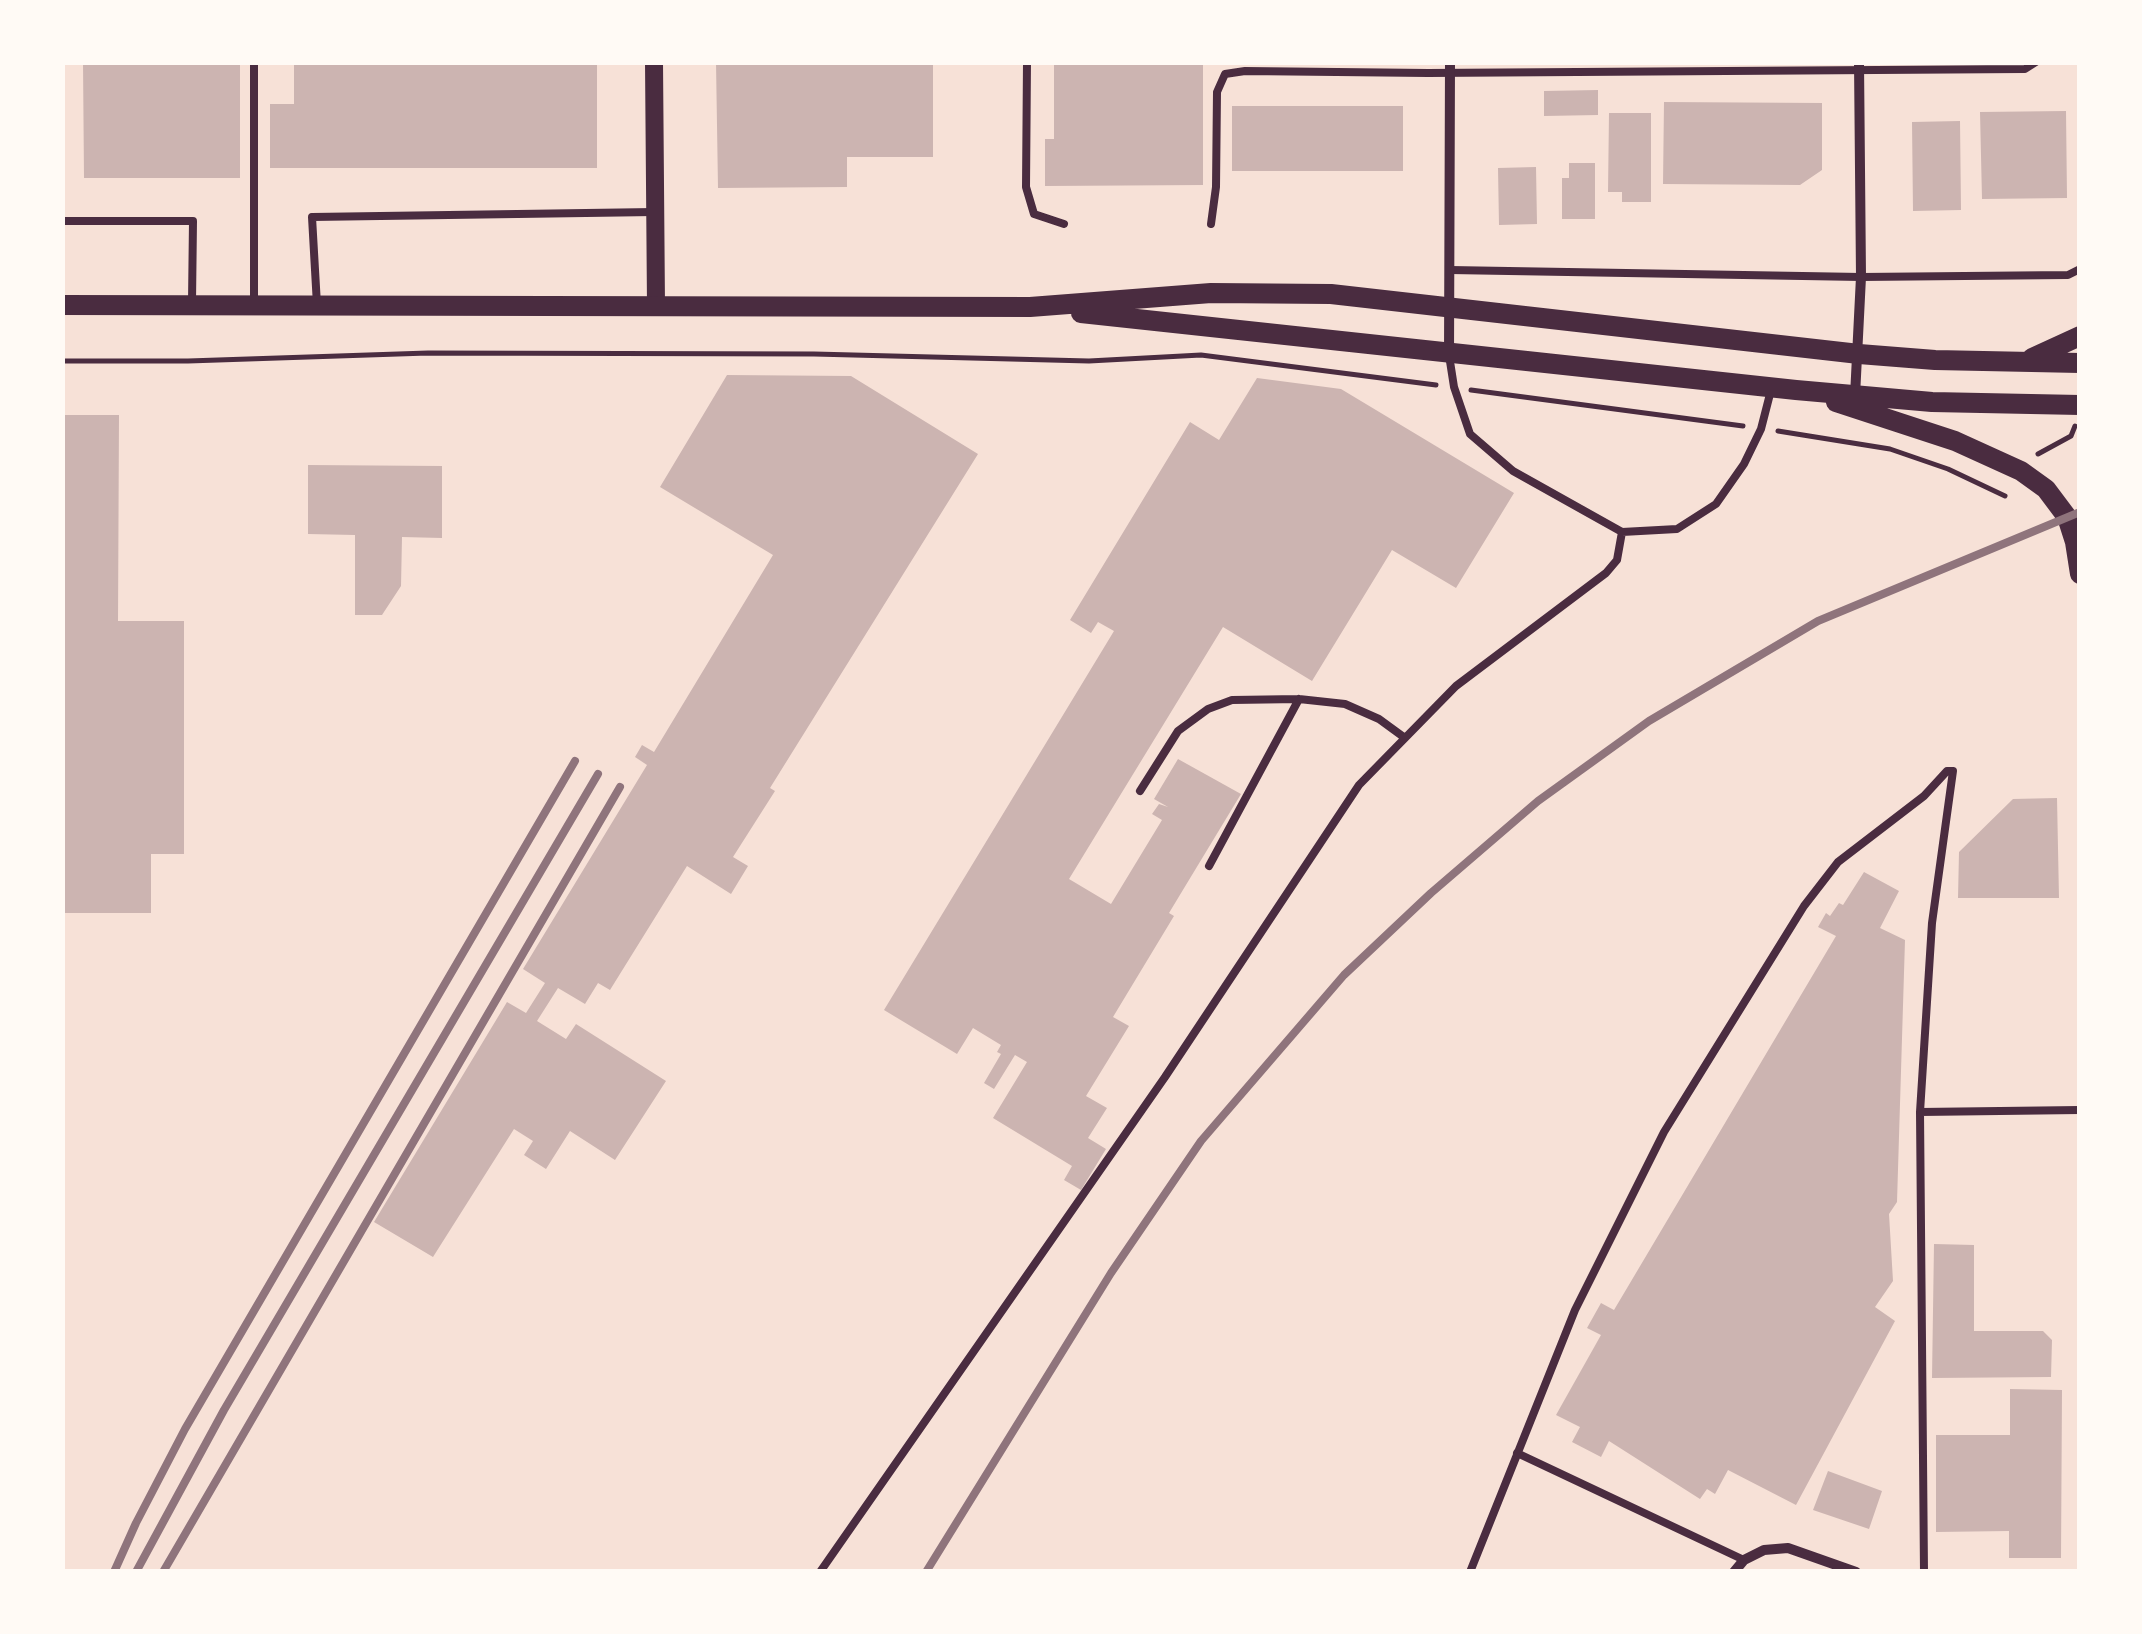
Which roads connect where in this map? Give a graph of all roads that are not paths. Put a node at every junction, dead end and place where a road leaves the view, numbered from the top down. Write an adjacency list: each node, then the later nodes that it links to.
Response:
1 (254, 62): 20 (lane)
2 (654, 62): 11 (street)
3 (1027, 62): 13 (lane)
4 (1225, 62): 10 (lane)
5 (2036, 62): 6 (lane)
6 (1859, 65): 7 (lane); 17 (street)
7 (1650, 66): 9 (lane)
8 (1245, 67): 9 (lane); 10 (lane)
9 (1450, 68): 16 (street)
10 (1226, 74): 14 (lane)
11 (656, 212): 21 (lane); 22 (street)
12 (62, 221): 18 (lane)
13 (1064, 224)
14 (1211, 224)
15 (2080, 268): 17 (lane)
16 (1450, 270): 17 (lane); 23 (street)
17 (1862, 278): 26 (street)
18 (192, 305): 19 (main road); 20 (main road)
19 (62, 306)
20 (254, 306): 21 (main road)
21 (316, 306): 22 (main road)
22 (656, 306): 24 (main road)
23 (1450, 306): 24 (main road); 26 (main road); 27 (street)
24 (1030, 307): 27 (main road)
25 (2080, 336): 28 (main road)
26 (1858, 354): 28 (main road); 32 (street)
27 (1449, 355): 30 (main road); 34 (lane)
28 (2020, 362): 29 (main road)
29 (2080, 363)
30 (1771, 388): 31 (main road); 34 (lane)
31 (1796, 390): 32 (main road); 35 (main road)
32 (1856, 396): 33 (main road)
33 (2080, 405)
34 (1622, 532): 37 (lane)
35 (2080, 574)
36 (1299, 699): 37 (lane); 38 (lane); 39 (lane)
37 (1405, 738): 44 (lane)
38 (1140, 790)
39 (1209, 866)
40 (2080, 1110): 41 (lane)
41 (1920, 1112): 42 (lane); 48 (lane)
42 (1517, 1453): 43 (lane); 45 (lane)
43 (1744, 1560): 46 (street); 47 (street)
44 (820, 1572)
45 (1470, 1572)
46 (1734, 1572)
47 (1856, 1572)
48 (1924, 1572)

